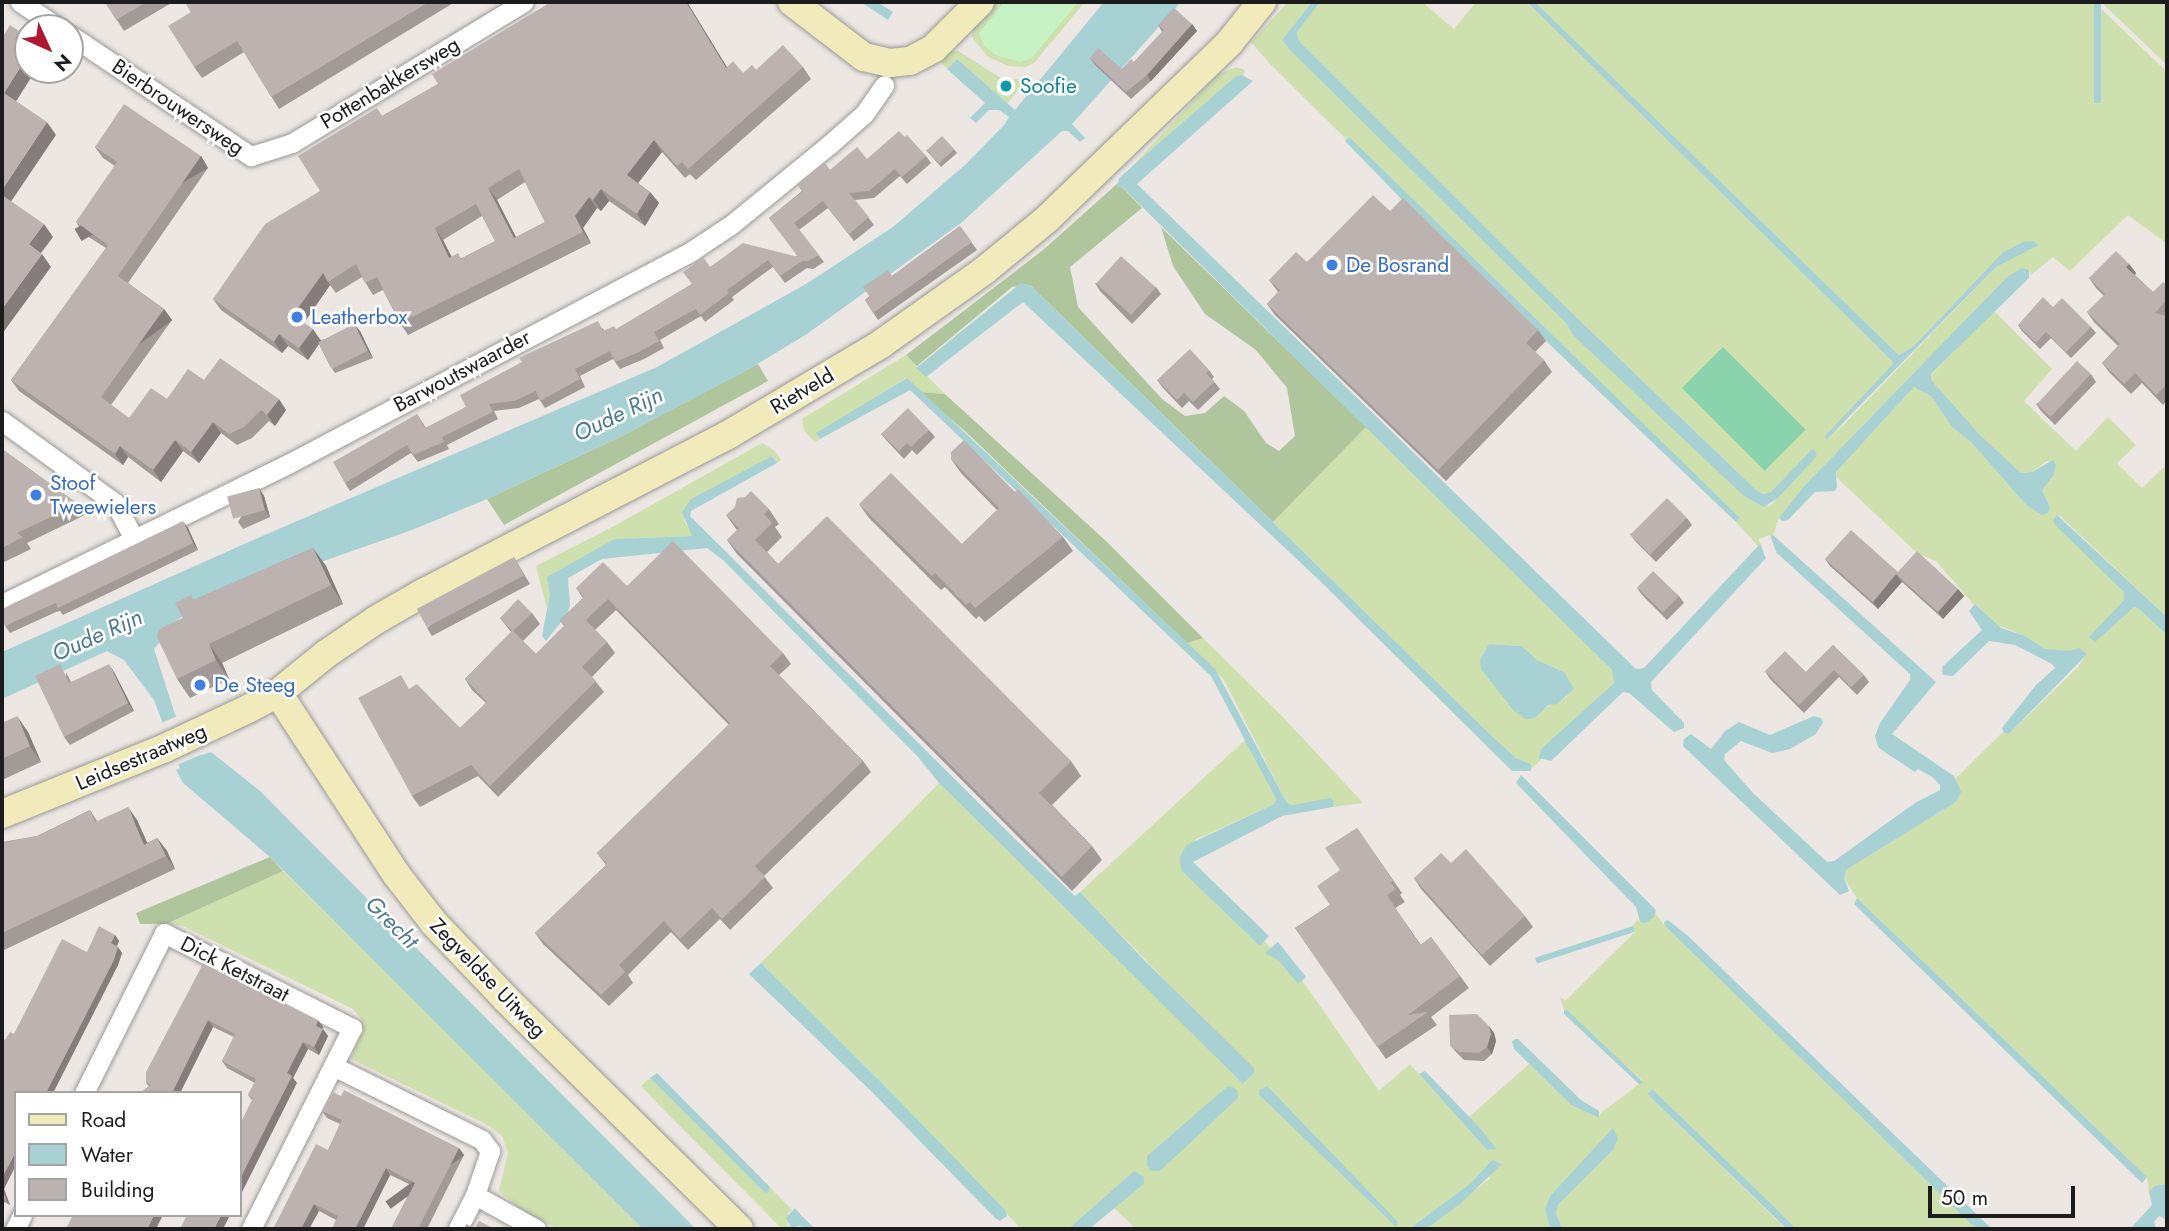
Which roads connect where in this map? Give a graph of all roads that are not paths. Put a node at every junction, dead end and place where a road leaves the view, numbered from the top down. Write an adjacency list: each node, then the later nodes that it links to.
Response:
1 (20, 2): 6 (street)
2 (524, 2): 9 (street, Pottenbakkersweg)
3 (792, 2): 8 (main road)
4 (981, 2): 8 (main road)
5 (1262, 2): 13 (main road, Rietveld)
6 (38, 14)
7 (84, 44): 9 (street, Bierbrouwersweg)
8 (887, 74): 11 (street, Barwoutswaarder)
9 (251, 156)
10 (2, 421): 11 (street)
11 (134, 538): 12 (street, Barwoutswaarder)
12 (2, 604)
13 (278, 693): 14 (main road, Leidsestraatweg); 21 (main road, Zegveldse Uitweg)
14 (2, 814)
15 (333, 1066): 16 (street, Dick Ketstraat); 17 (street); 18 (street)
16 (85, 1091)
17 (475, 1195): 19 (street); 20 (street)
18 (251, 1229)
19 (458, 1229)
20 (536, 1229)
21 (739, 1229)

